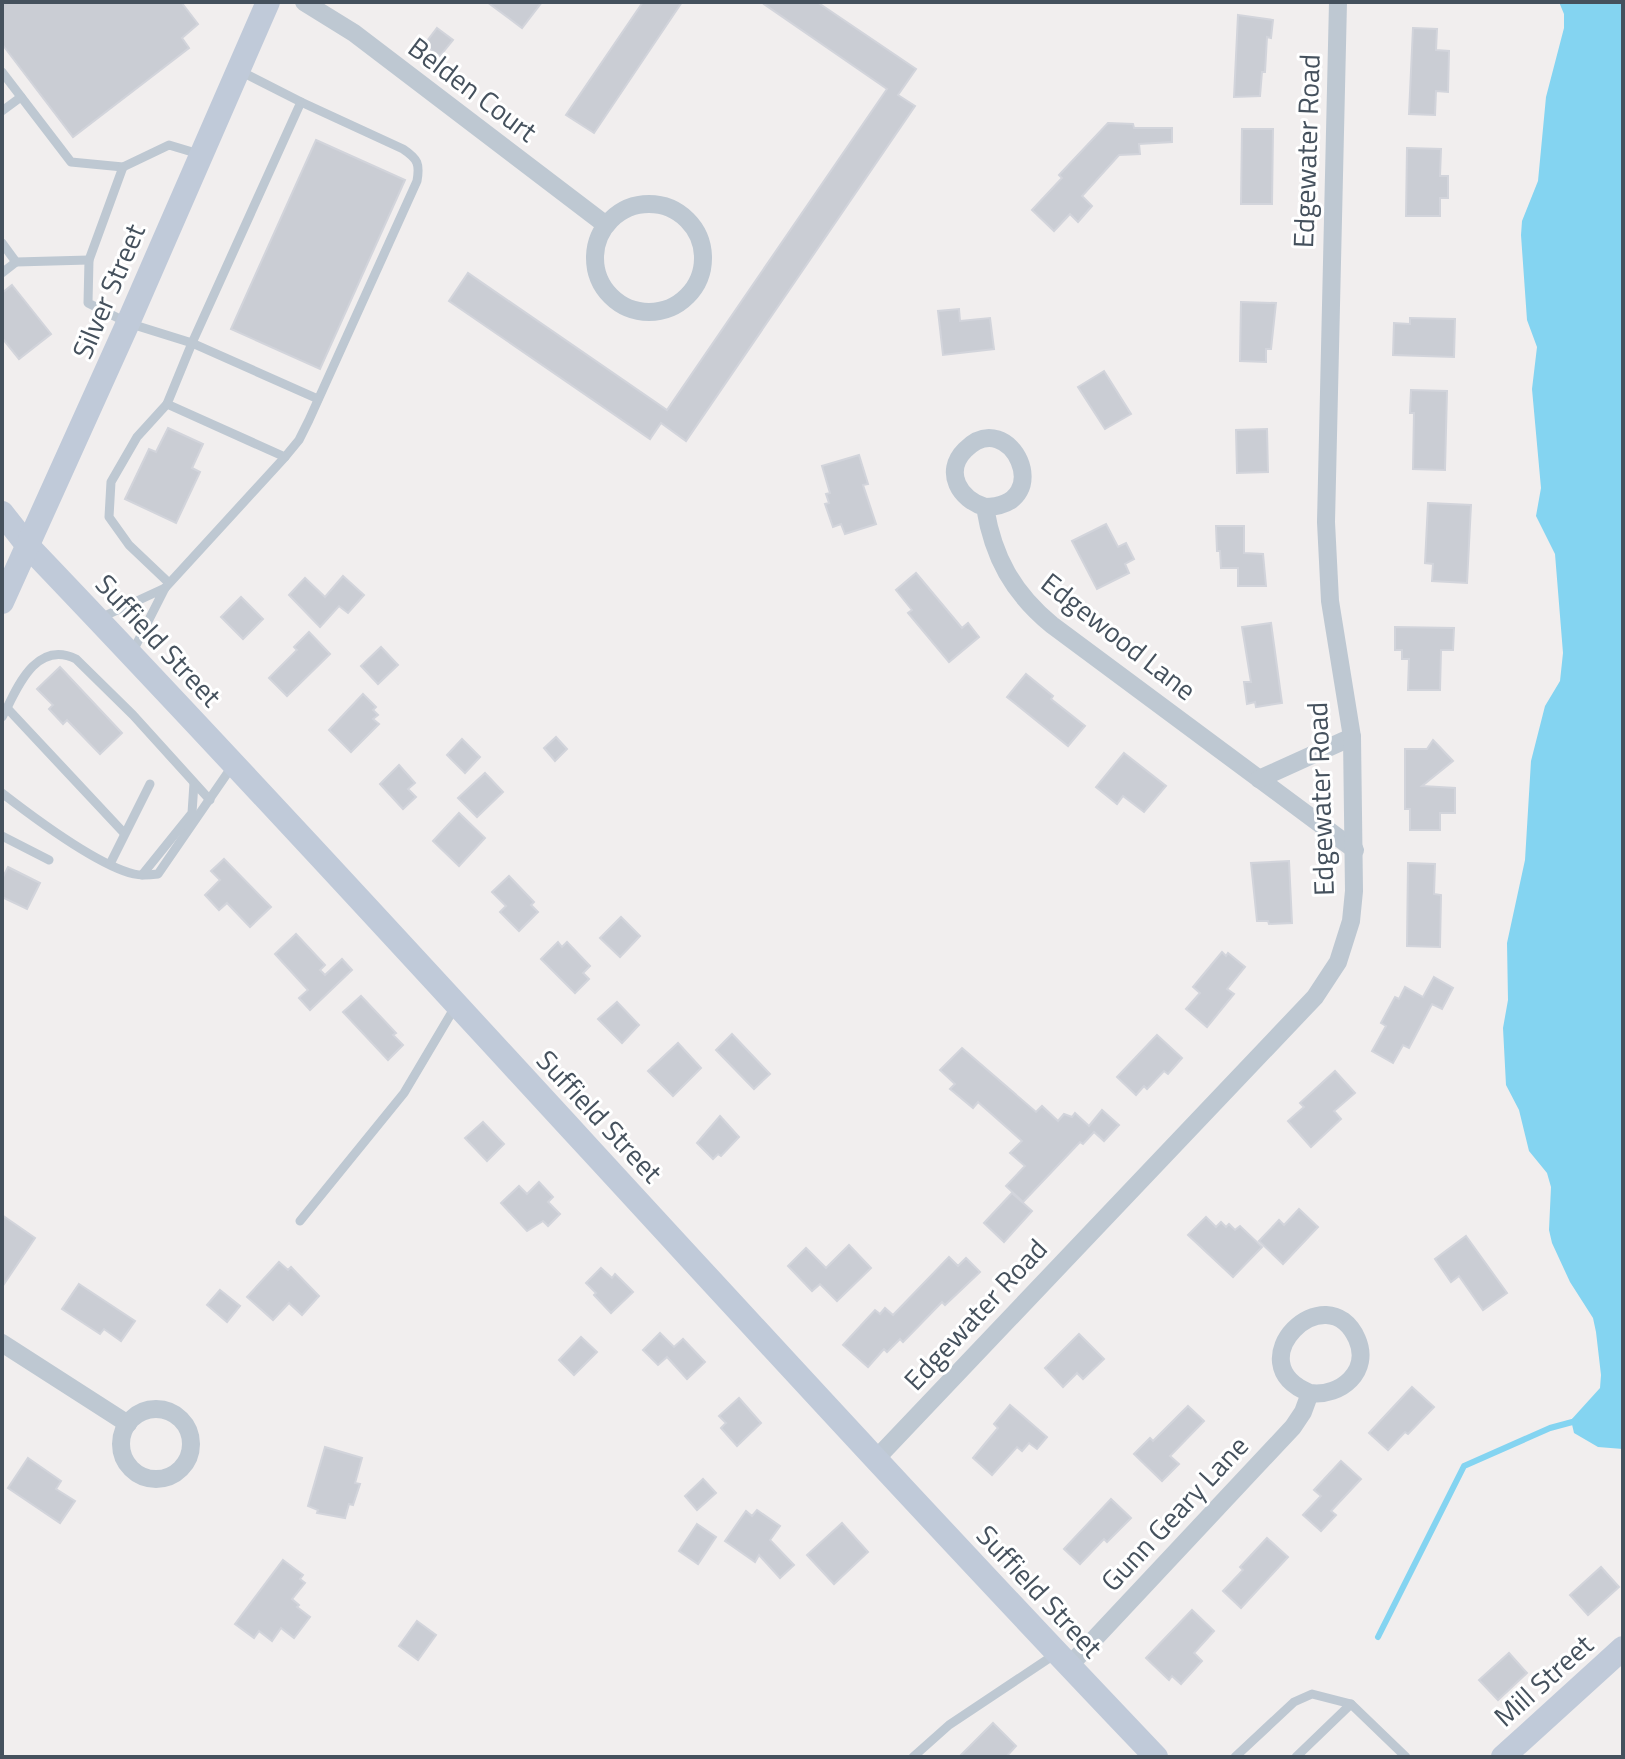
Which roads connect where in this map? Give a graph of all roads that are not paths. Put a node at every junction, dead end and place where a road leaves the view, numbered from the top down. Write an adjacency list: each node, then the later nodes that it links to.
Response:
1 (268, 2): 4 (main road, Silver Street)
2 (304, 2): 11 (street, Belden Court)
3 (1338, 2): 29 (street, Edgewater Road)
4 (238, 69): 7 (lane); 9 (main road, Silver Street)
5 (2, 72): 6 (lane)
6 (21, 97): 8 (lane); 10 (lane)
7 (301, 102): 17 (lane); 18 (lane)
8 (2, 111)
9 (200, 154): 10 (lane); 16 (main road, Silver Street)
10 (123, 167): 13 (lane)
11 (606, 225): 11 (street)
12 (2, 243): 14 (lane)
13 (89, 260): 14 (lane); 16 (lane)
14 (16, 262): 15 (lane)
15 (2, 273)
16 (128, 323): 17 (lane); 23 (main road, Silver Street)
17 (192, 343): 18 (lane); 19 (lane)
18 (318, 399): 20 (lane)
19 (167, 404): 20 (lane); 24 (lane)
20 (285, 457): 24 (lane)
21 (985, 507): 31 (street, Edgewood Lane)
22 (2, 513): 23 (main road, Suffield Street)
23 (28, 546): 25 (main road, Silver Street); 26 (main road, Suffield Street)
24 (167, 586): 26 (lane); 27 (lane)
25 (2, 602)
26 (97, 619): 27 (main road, Suffield Street)
27 (131, 654): 30 (main road, Suffield Street)
28 (4, 713): 32 (lane); 36 (lane)
29 (1352, 737): 31 (street); 38 (street, Edgewater Road)
30 (234, 764): 35 (lane); 42 (main road, Suffield Street)
31 (1259, 779): 38 (street, Edgewood Lane)
32 (194, 783): 35 (lane); 41 (lane)
33 (150, 784): 36 (lane)
34 (2, 793): 40 (lane)
35 (210, 800): 41 (lane)
36 (124, 833): 40 (lane)
37 (2, 836): 39 (lane)
38 (1355, 850): 47 (street, Edgewater Road)
39 (49, 860)
40 (110, 864): 41 (lane)
41 (142, 875)
42 (456, 1004): 43 (lane); 47 (main road, Suffield Street)
43 (300, 1221)
44 (2, 1343): 46 (street)
45 (1310, 1393): 45 (street); 49 (street, Gunn Geary Lane)
46 (128, 1424)
47 (875, 1460): 49 (main road, Suffield Street)
48 (1623, 1648): 56 (main road, Mill Street)
49 (1063, 1660): 51 (lane); 52 (main road, Suffield Street)
50 (1351, 1704): 53 (lane); 54 (lane); 55 (lane)
51 (913, 1757)
52 (1156, 1757)
53 (1235, 1757)
54 (1296, 1757)
55 (1406, 1757)
56 (1503, 1757)

